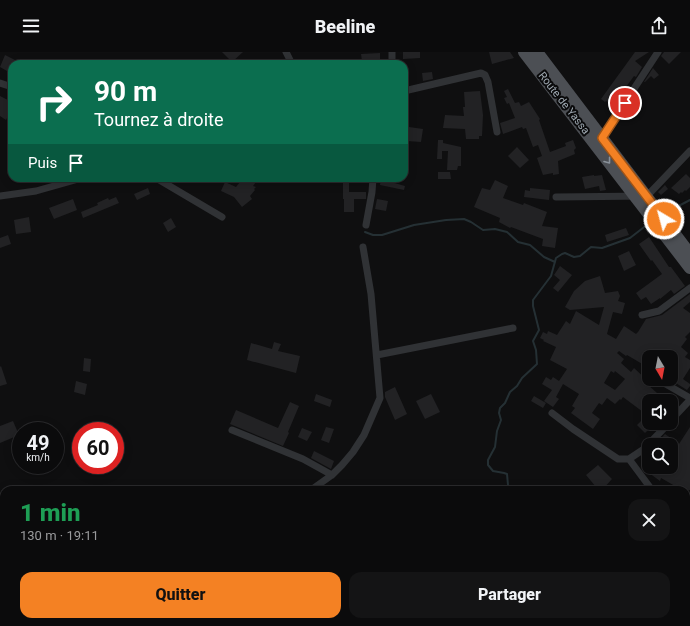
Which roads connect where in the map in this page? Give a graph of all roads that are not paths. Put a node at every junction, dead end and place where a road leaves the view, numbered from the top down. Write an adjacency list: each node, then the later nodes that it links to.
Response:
1 (524, 52): 6 (main road, Route de Yassa)
2 (537, 52): 6 (main road, Route de Yassa)
3 (658, 52): 6 (street)
4 (408, 90): 5 (street)
5 (497, 132)
6 (599, 142): 12 (main road, Route de Yassa)
7 (690, 151): 12 (street)
8 (68, 182): 11 (street)
9 (163, 182): 14 (street)
10 (373, 182): 15 (street)
11 (0, 196)
12 (640, 196): 13 (street); 17 (main road, Route de Yassa); 18 (main road, Route de Yassa)
13 (556, 197)
14 (222, 217)
15 (366, 225)
16 (364, 247): 22 (street)
17 (690, 254)
18 (690, 268)
19 (690, 288): 20 (street)
20 (642, 315)
21 (513, 328): 22 (street)
22 (376, 355): 30 (street)
23 (669, 386): 24 (street)
24 (690, 399): 25 (street)
25 (678, 412)
26 (552, 413): 29 (street)
27 (232, 430): 30 (street)
28 (662, 430): 29 (street)
29 (629, 459): 32 (street)
30 (332, 475): 31 (street)
31 (317, 486)
32 (649, 486)

